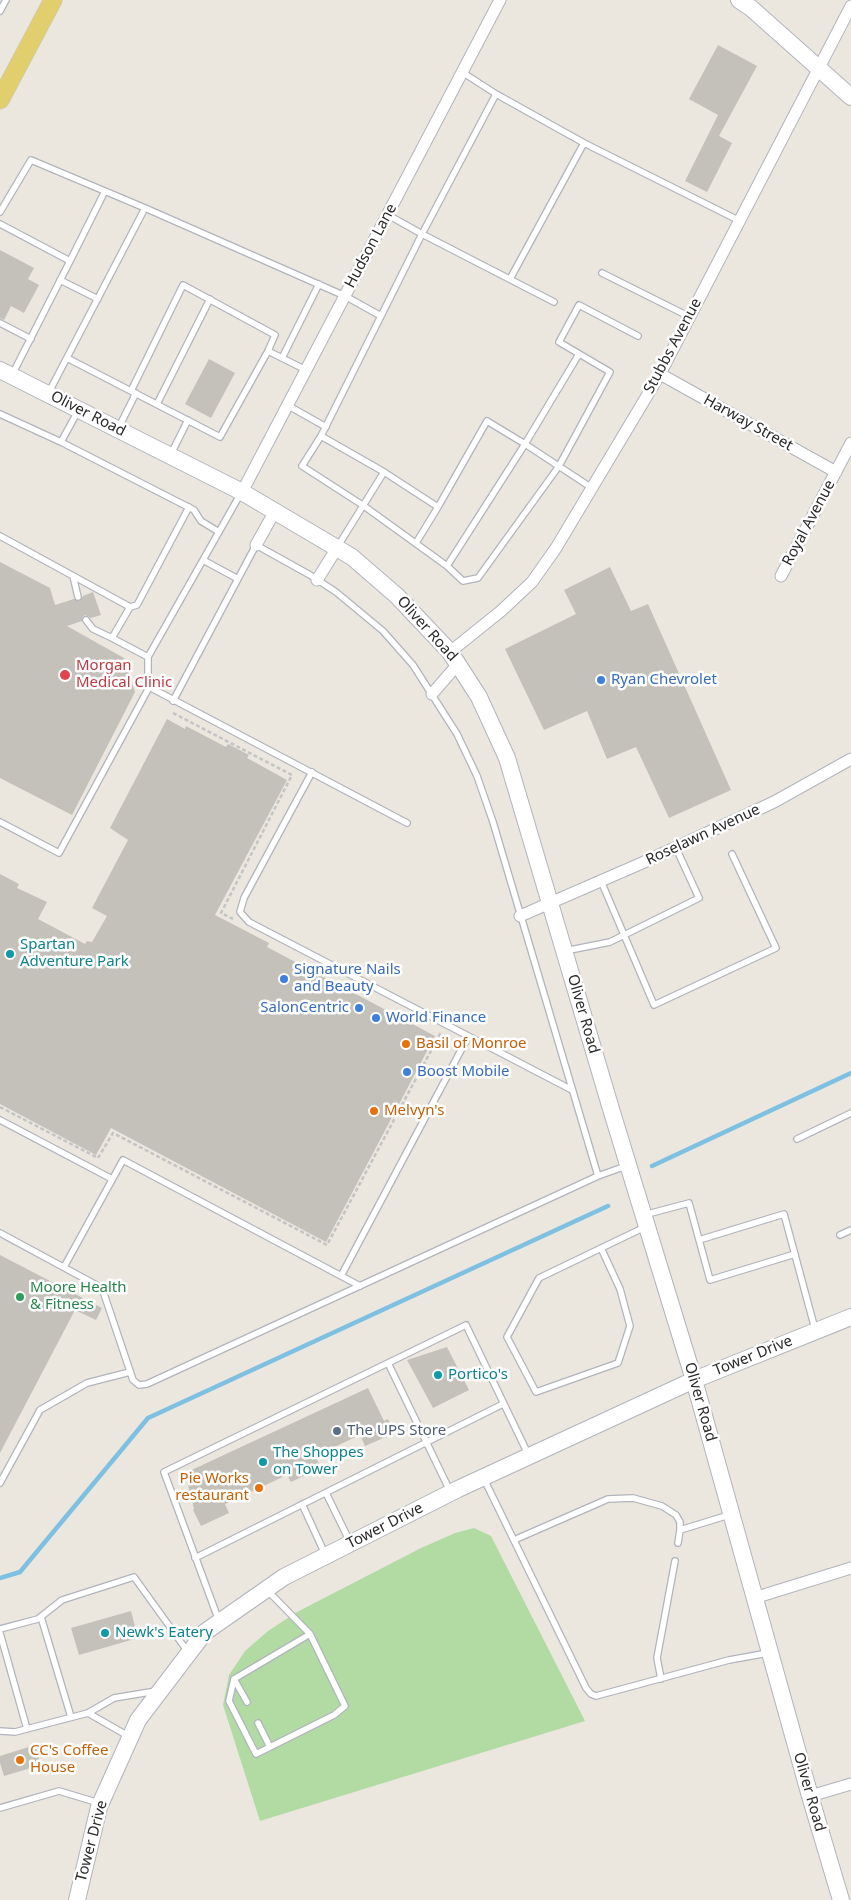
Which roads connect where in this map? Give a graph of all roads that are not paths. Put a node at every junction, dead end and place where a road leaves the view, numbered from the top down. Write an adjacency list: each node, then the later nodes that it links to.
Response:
1 (6, 0): 6 (lane)
2 (500, 0): 8 (street, Hudson Lane)
3 (739, 0): 7 (street)
4 (48, 2): 11 (main road)
5 (851, 6): 7 (street, Stubbs Avenue)
6 (0, 11)
7 (820, 68): 10 (street); 17 (street, Stubbs Avenue)
8 (462, 72): 9 (lane); 16 (street, Hudson Lane)
9 (496, 94): 12 (lane); 19 (lane)
10 (851, 97)
11 (0, 100)
12 (584, 143): 17 (lane); 22 (lane)
13 (105, 191): 14 (lane); 15 (lane); 20 (lane)
14 (145, 208): 24 (lane); 26 (lane)
15 (0, 212)
16 (388, 215): 19 (lane); 25 (street, Hudson Lane)
17 (740, 221): 30 (street, Stubbs Avenue)
18 (0, 224): 20 (lane)
19 (422, 234): 22 (lane); 29 (lane)
20 (70, 261): 23 (lane)
21 (602, 273): 30 (lane)
22 (510, 279): 28 (lane)
23 (60, 280): 26 (lane); 33 (lane)
24 (319, 284): 25 (lane); 37 (lane)
25 (345, 296): 29 (lane); 38 (street, Hudson Lane)
26 (98, 299): 36 (lane)
27 (210, 299): 34 (lane); 41 (lane); 43 (lane)
28 (554, 302)
29 (381, 316): 48 (lane)
30 (690, 317): 40 (street, Stubbs Avenue)
31 (0, 323): 33 (lane)
32 (638, 336): 35 (lane)
33 (31, 339): 39 (lane)
34 (268, 351): 37 (lane); 47 (lane)
35 (579, 354): 53 (lane); 55 (lane)
36 (67, 358): 41 (lane); 42 (lane)
37 (282, 358): 38 (lane)
38 (306, 370): 44 (street, Hudson Lane)
39 (6, 373): 42 (street, Oliver Road)
40 (660, 374): 57 (street, Harway Street); 58 (street, Stubbs Avenue)
41 (133, 392): 43 (lane); 49 (lane)
42 (48, 394): 45 (street, Oliver Road)
43 (157, 404): 47 (lane)
44 (287, 405): 48 (lane); 59 (street, Hudson Lane)
45 (79, 410): 49 (street, Oliver Road); 51 (lane)
46 (0, 414): 51 (lane)
47 (188, 420): 54 (lane)
48 (326, 427): 50 (lane)
49 (118, 429): 54 (street, Oliver Road)
50 (321, 436): 56 (lane); 60 (lane)
51 (61, 442): 61 (lane)
52 (851, 443): 57 (street, Royal Avenue)
53 (525, 444): 55 (lane); 62 (lane); 70 (lane)
54 (170, 455): 59 (street, Oliver Road)
55 (559, 466): 58 (lane); 70 (lane)
56 (384, 472): 60 (lane); 62 (lane)
57 (836, 472): 72 (street, Royal Avenue)
58 (592, 488): 80 (street, Stubbs Avenue)
59 (242, 492): 63 (street, Oliver Road); 64 (lane)
60 (364, 506): 66 (lane); 68 (lane)
61 (188, 507): 64 (lane); 76 (lane)
62 (438, 507): 66 (lane)
63 (275, 511): 67 (street); 68 (street, Oliver Road)
64 (219, 532): 69 (lane)
65 (0, 536): 71 (lane)
66 (416, 543): 70 (lane)
67 (256, 545): 73 (lane); 74 (lane)
68 (337, 548): 74 (street); 80 (street, Oliver Road)
69 (203, 560): 73 (lane); 79 (lane)
70 (447, 566)
71 (73, 576): 75 (lane); 76 (lane)
72 (781, 576)
73 (238, 579): 83 (lane)
74 (317, 580): 82 (lane)
75 (78, 598)
76 (130, 607): 78 (lane)
77 (86, 620): 78 (lane)
78 (112, 638): 79 (lane)
79 (148, 657): 81 (lane)
80 (454, 658): 82 (street, Stubbs Avenue); 91 (street, Oliver Road)
81 (151, 684): 83 (lane); 86 (lane)
82 (432, 694): 92 (lane)
83 (173, 701): 85 (lane)
84 (851, 759): 88 (street, Roselawn Avenue)
85 (312, 772): 87 (lane); 95 (lane)
86 (0, 822)
87 (407, 823)
88 (676, 848): 90 (street, Roselawn Avenue); 93 (lane)
89 (732, 854): 93 (lane)
90 (602, 881): 91 (street, Roselawn Avenue); 93 (lane)
91 (551, 903): 92 (street, Roselawn Avenue); 94 (street, Oliver Road)
92 (520, 916): 96 (lane)
93 (625, 935): 94 (lane)
94 (565, 952): 100 (street, Oliver Road)
95 (468, 1037): 96 (lane); 111 (lane)
96 (572, 1090): 101 (lane)
97 (851, 1113): 99 (lane)
98 (0, 1120): 102 (lane)
99 (797, 1139)
100 (628, 1166): 101 (lane); 103 (street, Oliver Road)
101 (598, 1176): 112 (lane)
102 (112, 1179): 110 (lane); 111 (lane)
103 (645, 1220): 107 (lane); 108 (lane); 117 (street, Oliver Road)
104 (851, 1230): 106 (lane)
105 (0, 1232): 110 (lane)
106 (840, 1235)
107 (699, 1240): 109 (lane); 109 (lane)
108 (601, 1248): 108 (lane)
109 (795, 1254): 114 (lane)
110 (64, 1267): 116 (lane)
111 (340, 1276): 112 (lane)
112 (360, 1286): 116 (lane)
113 (851, 1316): 114 (street, Tower Drive)
114 (816, 1331): 117 (street, Tower Drive)
115 (388, 1363): 118 (lane); 119 (lane); 132 (lane)
116 (130, 1372): 122 (lane)
117 (694, 1380): 120 (street, Tower Drive); 126 (street, Oliver Road)
118 (503, 1404): 119 (lane); 120 (lane)
119 (426, 1442): 123 (lane); 124 (lane)
120 (528, 1456): 121 (street, Tower Drive)
121 (484, 1477): 123 (street, Tower Drive); 128 (lane)
122 (0, 1483)
123 (451, 1492): 130 (street, Tower Drive)
124 (326, 1493): 125 (lane); 130 (lane)
125 (302, 1504): 131 (lane); 132 (lane)
126 (731, 1514): 127 (lane); 136 (street, Oliver Road)
127 (680, 1530): 128 (lane); 129 (lane)
128 (514, 1540): 145 (lane)
129 (678, 1543)
130 (350, 1544): 131 (street, Tower Drive)
131 (326, 1556): 135 (street, Tower Drive)
132 (195, 1558): 138 (lane)
133 (675, 1561): 145 (lane)
134 (851, 1568): 136 (street)
135 (267, 1590): 138 (street, Tower Drive); 141 (lane)
136 (754, 1598): 143 (street, Oliver Road)
137 (41, 1617): 139 (lane); 142 (lane); 149 (lane)
138 (219, 1623): 142 (street, Tower Drive)
139 (0, 1629)
140 (0, 1633): 151 (lane)
141 (310, 1634): 144 (lane); 154 (lane)
142 (189, 1653): 146 (street, Tower Drive)
143 (770, 1653): 145 (lane); 156 (street, Oliver Road)
144 (234, 1679): 147 (lane); 154 (lane)
145 (661, 1680)
146 (161, 1690): 148 (lane); 153 (street, Tower Drive)
147 (247, 1702)
148 (88, 1713): 149 (lane); 153 (lane)
149 (71, 1717): 151 (lane)
150 (258, 1723): 154 (lane)
151 (27, 1728): 152 (lane)
152 (0, 1731)
153 (130, 1737): 157 (street, Tower Drive)
154 (270, 1747)
155 (851, 1784): 156 (street)
156 (810, 1796): 160 (street, Oliver Road)
157 (101, 1803): 158 (lane); 159 (street, Tower Drive)
158 (0, 1808)
159 (76, 1900)
160 (841, 1900)

